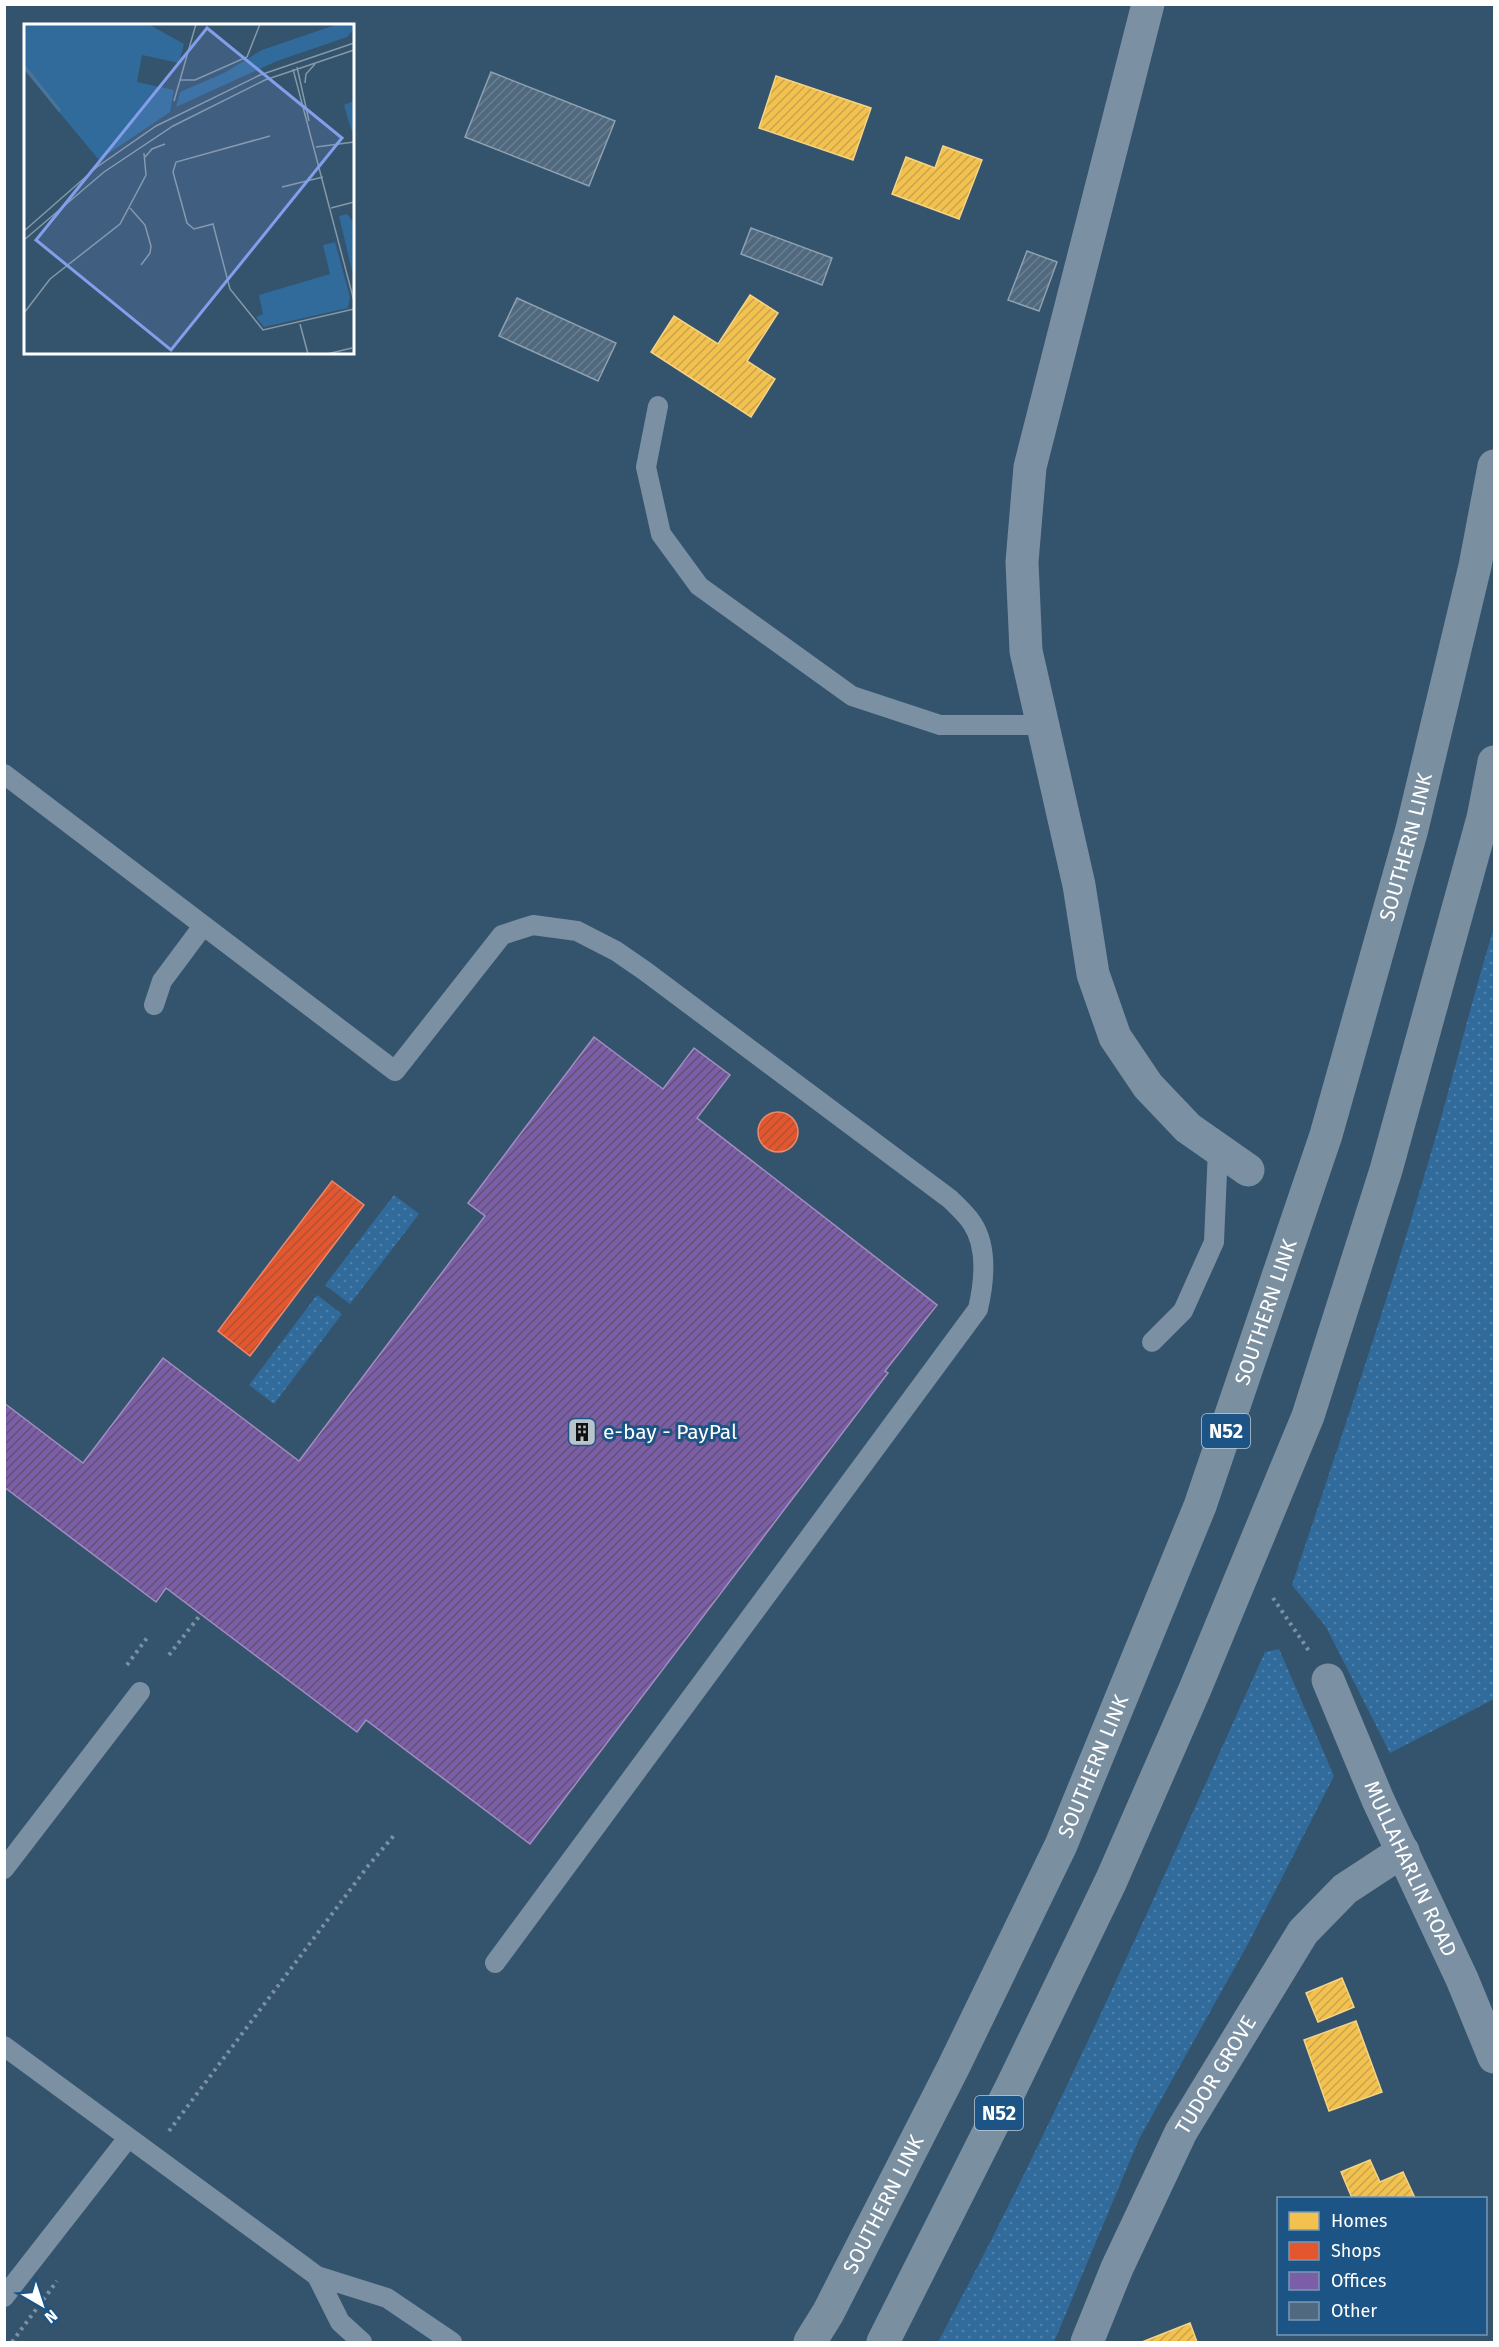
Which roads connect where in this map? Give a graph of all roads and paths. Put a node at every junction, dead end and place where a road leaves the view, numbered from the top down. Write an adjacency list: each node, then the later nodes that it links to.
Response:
1 (1148, 4): 4 (street)
2 (658, 406): 4 (lane)
3 (1494, 466): 31 (main road, SOUTHERN LINK / N52)
4 (1042, 725): 9 (street)
5 (1494, 762): 12 (main road, N52)
6 (4, 774): 7 (lane)
7 (203, 926): 8 (lane); 20 (lane)
8 (154, 1005)
9 (1218, 1149): 10 (street); 11 (lane)
10 (1248, 1170)
11 (1152, 1342)
12 (1248, 1560): 15 (path); 32 (main road, N52)
13 (201, 1614): 14 (path)
14 (169, 1655)
15 (1328, 1680): 18 (street, MULLAHARLIN ROAD)
16 (140, 1692): 19 (lane)
17 (396, 1833): 24 (path)
18 (1403, 1851): 22 (street, MULLAHARLIN ROAD); 33 (street, TUDOR GROVE)
19 (4, 1869)
20 (495, 1963)
21 (4, 2046): 23 (lane)
22 (1494, 2057)
23 (128, 2138): 24 (lane); 27 (lane)
24 (152, 2155): 26 (lane)
25 (61, 2276): 28 (path)
26 (316, 2276): 29 (lane); 30 (lane)
27 (4, 2296)
28 (12, 2343)
29 (362, 2343)
30 (452, 2343)
31 (810, 2343)
32 (883, 2343)
33 (1087, 2343)

